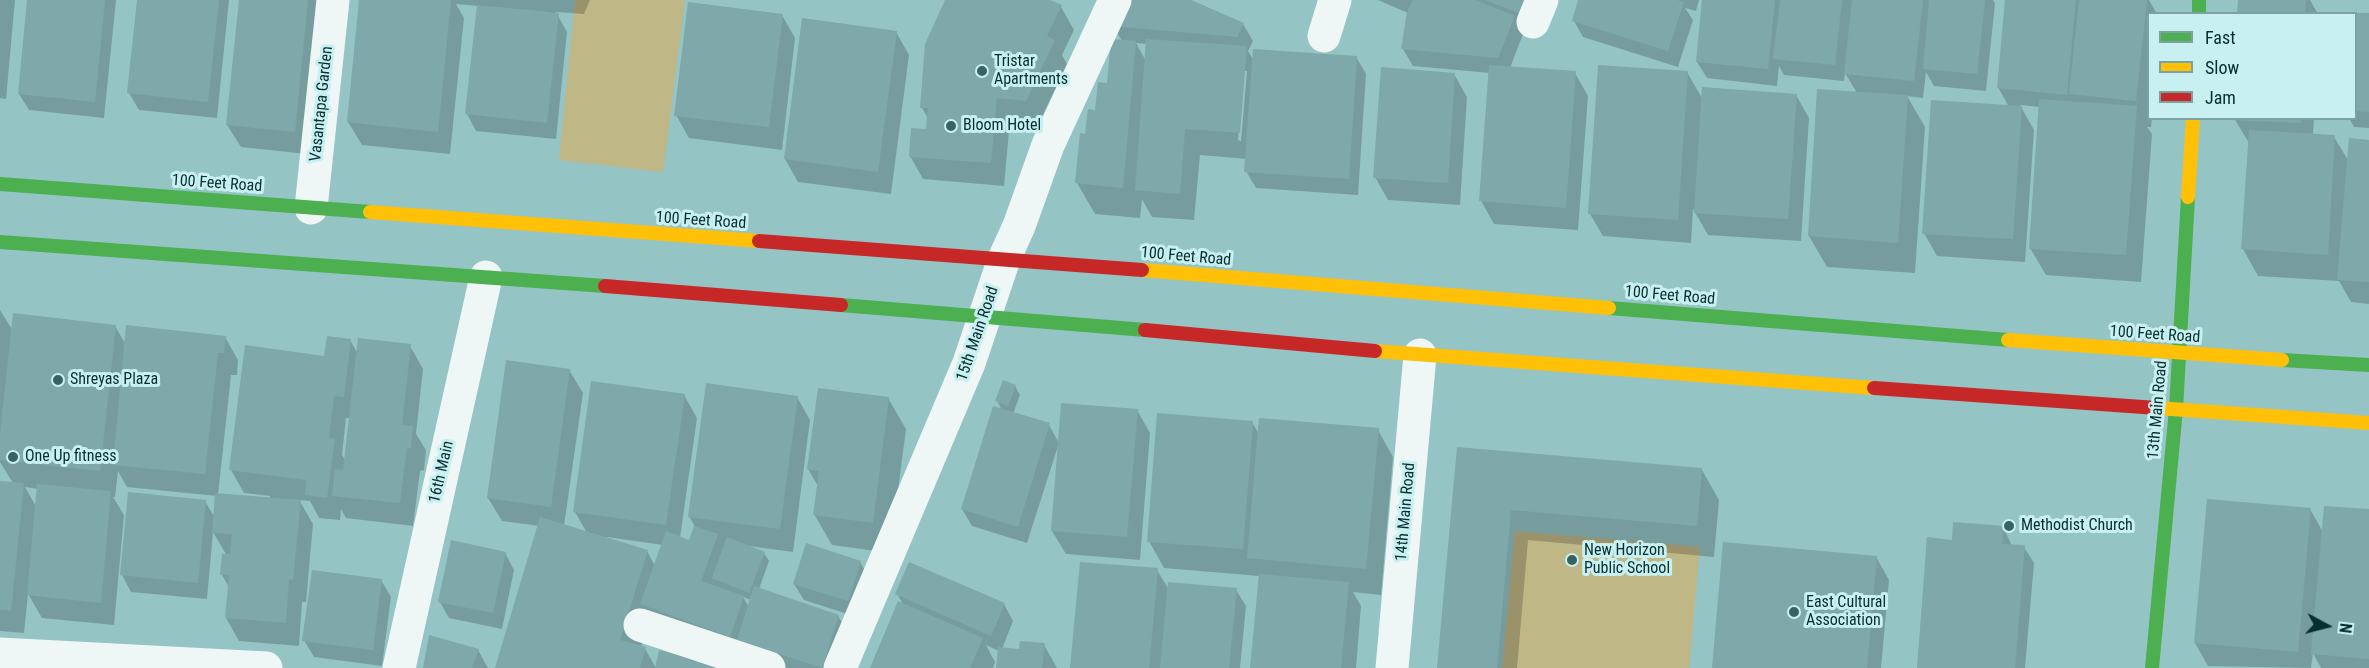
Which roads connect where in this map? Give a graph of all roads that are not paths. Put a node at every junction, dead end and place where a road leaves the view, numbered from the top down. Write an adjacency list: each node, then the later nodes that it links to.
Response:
1 (333, 0): 7 (street, Vasantapa Garden)
2 (1115, 0): 9 (street, 15th Main Road)
3 (1335, 0): 4 (street)
4 (1324, 36)
5 (2193, 120): 12 (main road, 13th Main Road)
6 (0, 184): 7 (main road, 100 Feet Road)
7 (310, 208): 9 (main road, 100 Feet Road)
8 (0, 242): 10 (main road)
9 (1004, 259): 11 (street, 15th Main Road); 12 (main road, 100 Feet Road)
10 (486, 277): 11 (main road); 20 (street, 16th Main)
11 (983, 316): 13 (main road); 22 (street, 15th Main Road)
12 (2180, 353): 14 (main road, 100 Feet Road); 15 (main road, 13th Main Road)
13 (1420, 355): 15 (main road); 23 (street, 14th Main Road)
14 (2369, 365)
15 (2176, 409): 16 (main road); 24 (main road, 13th Main Road)
16 (2369, 423)
17 (640, 625): 21 (street)
18 (0, 654): 19 (street)
19 (266, 668)
20 (399, 668)
21 (769, 668)
22 (840, 668)
23 (1392, 668)
24 (2152, 668)

